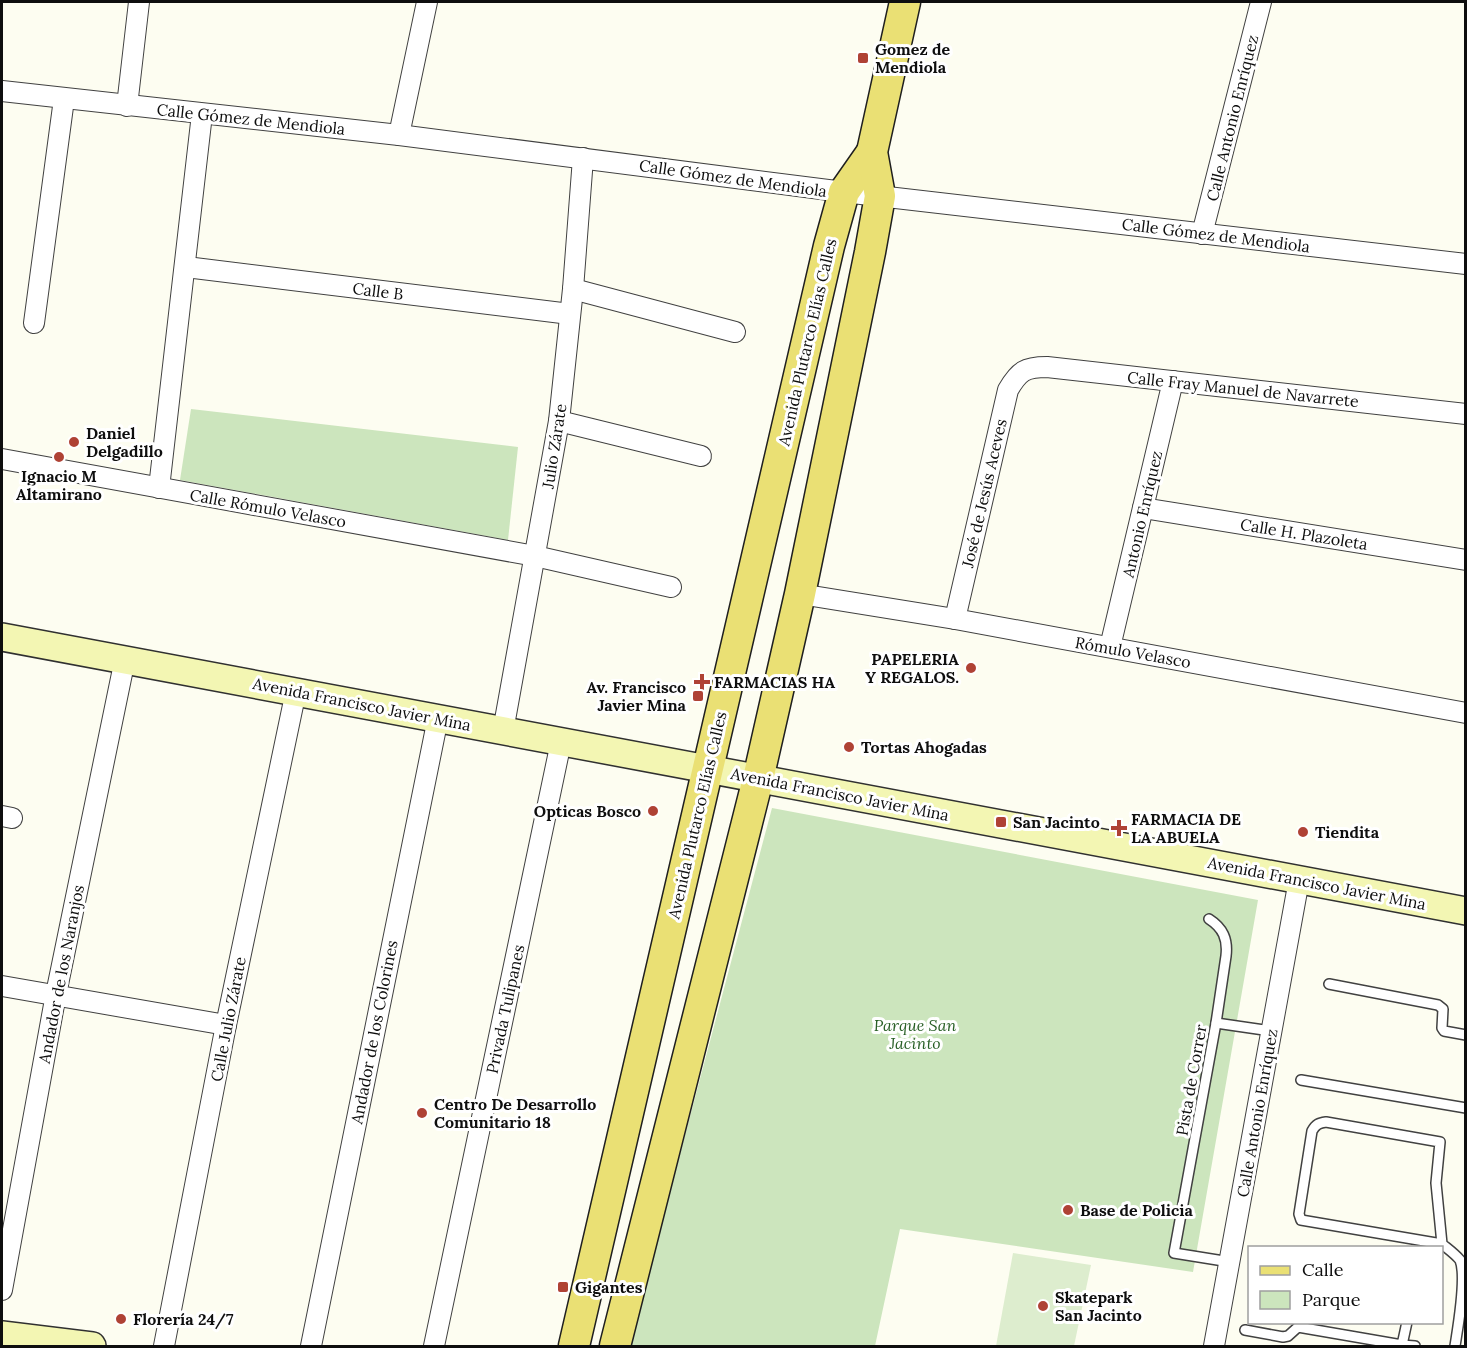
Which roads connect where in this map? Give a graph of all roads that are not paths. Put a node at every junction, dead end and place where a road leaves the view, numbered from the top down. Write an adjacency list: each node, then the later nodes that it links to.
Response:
1 (139, 2): 7 (street)
2 (427, 2): 9 (street)
3 (904, 2): 10 (main road, Avenida Plutarco Elías Calles)
4 (1261, 2): 14 (street, Calle Antonio Enríquez)
5 (2, 91): 6 (street, Calle Gómez de Mendiola)
6 (63, 99): 7 (street, Calle Gómez de Mendiola); 19 (street)
7 (128, 106): 8 (street, Calle Gómez de Mendiola)
8 (202, 114): 9 (street, Calle Gómez de Mendiola); 16 (street)
9 (399, 135): 11 (street, Calle Gómez de Mendiola)
10 (872, 152): 12 (main road, Avenida Plutarco Elías Calles); 13 (main road, Avenida Plutarco Elías Calles)
11 (583, 158): 12 (street, Calle Gómez de Mendiola); 17 (street, Julio Zárate)
12 (844, 192): 13 (street, Calle Gómez de Mendiola); 42 (main road, Avenida Plutarco Elías Calles)
13 (879, 196): 14 (street, Calle Gómez de Mendiola); 32 (main road, Avenida Plutarco Elías Calles)
14 (1202, 234): 15 (street, Calle Gómez de Mendiola)
15 (1466, 264)
16 (186, 267): 18 (street, Calle B); 27 (street)
17 (573, 289): 18 (street, Julio Zárate); 20 (street)
18 (570, 314): 24 (street, Julio Zárate)
19 (34, 323)
20 (735, 332)
21 (1022, 371): 22 (street, Calle Fray Manuel de Navarrete); 33 (street, José de Jesús Aceves)
22 (1173, 381): 23 (street, Calle Fray Manuel de Navarrete); 28 (street, Antonio Enríquez)
23 (1466, 414)
24 (559, 421): 25 (street); 29 (street, Julio Zárate)
25 (701, 456)
26 (2, 459): 27 (street, Calle Rómulo Velasco)
27 (159, 488): 29 (street, Calle Rómulo Velasco)
28 (1143, 508): 30 (street, Calle H. Plazoleta); 35 (street, Antonio Enríquez)
29 (535, 556): 31 (street, Calle Rómulo Velasco); 40 (street, Julio Zárate)
30 (1466, 560)
31 (672, 587)
32 (800, 594): 33 (street, Rómulo Velasco); 43 (main road, Avenida Plutarco Elías Calles)
33 (955, 619): 35 (street, Rómulo Velasco)
34 (2, 637): 36 (main road, Avenida Francisco Javier Mina)
35 (1110, 647): 38 (street, Rómulo Velasco)
36 (125, 659): 37 (main road, Avenida Francisco Javier Mina); 49 (street, Andador de los Naranjos)
37 (296, 692): 39 (main road, Avenida Francisco Javier Mina); 51 (street, Calle Julio Zárate)
38 (1466, 713)
39 (438, 718): 40 (main road, Avenida Francisco Javier Mina); 65 (street, Andador de los Colorines)
40 (503, 731): 41 (main road, Avenida Francisco Javier Mina)
41 (561, 742): 42 (main road, Avenida Francisco Javier Mina); 66 (street, Privada Tulipanes)
42 (708, 769): 43 (main road, Avenida Francisco Javier Mina); 67 (main road, Avenida Plutarco Elías Calles)
43 (758, 778): 44 (main road, Avenida Francisco Javier Mina); 68 (main road, Avenida Plutarco Elías Calles)
44 (1299, 880): 45 (main road, Avenida Francisco Javier Mina); 52 (street, Calle Antonio Enríquez)
45 (1466, 911)
46 (1209, 919): 50 (lane, Pista de Correr)
47 (1329, 984): 53 (lane)
48 (2, 986): 49 (street)
49 (56, 994): 51 (street); 58 (street, Andador de los Naranjos)
50 (1216, 1023): 52 (lane); 57 (lane, Pista de Correr)
51 (226, 1025): 64 (street, Calle Julio Zárate)
52 (1271, 1031): 57 (street, Calle Antonio Enríquez)
53 (1466, 1035)
54 (1301, 1080): 55 (lane)
55 (1466, 1108)
56 (1442, 1244): 56 (lane); 71 (lane)
57 (1230, 1262): 69 (street, Calle Antonio Enríquez)
58 (2, 1290)
59 (1407, 1324): 62 (lane)
60 (1245, 1330): 62 (lane)
61 (2, 1335): 63 (main road)
62 (1402, 1345): 70 (lane)
63 (92, 1347)
64 (164, 1347)
65 (311, 1347)
66 (434, 1347)
67 (574, 1347)
68 (615, 1347)
69 (1214, 1347)
70 (1415, 1347)
71 (1455, 1347)

